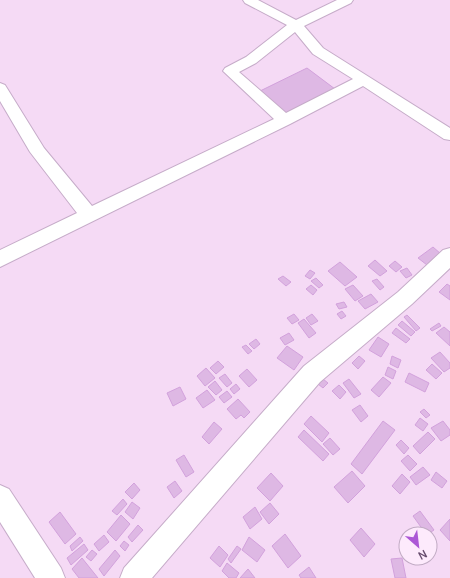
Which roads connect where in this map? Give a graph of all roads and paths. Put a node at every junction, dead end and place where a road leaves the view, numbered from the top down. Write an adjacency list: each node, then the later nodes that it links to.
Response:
1 (249, 0): 3 (street)
2 (347, 0): 3 (street)
3 (296, 25): 4 (street); 6 (street)
4 (363, 80): 6 (street); 7 (street)
5 (0, 88): 8 (street)
6 (285, 120): 8 (street)
7 (450, 135)
8 (89, 216): 10 (street)
9 (450, 256): 13 (street)
10 (0, 259)
11 (0, 498): 12 (street)
12 (52, 578)
13 (134, 578)

